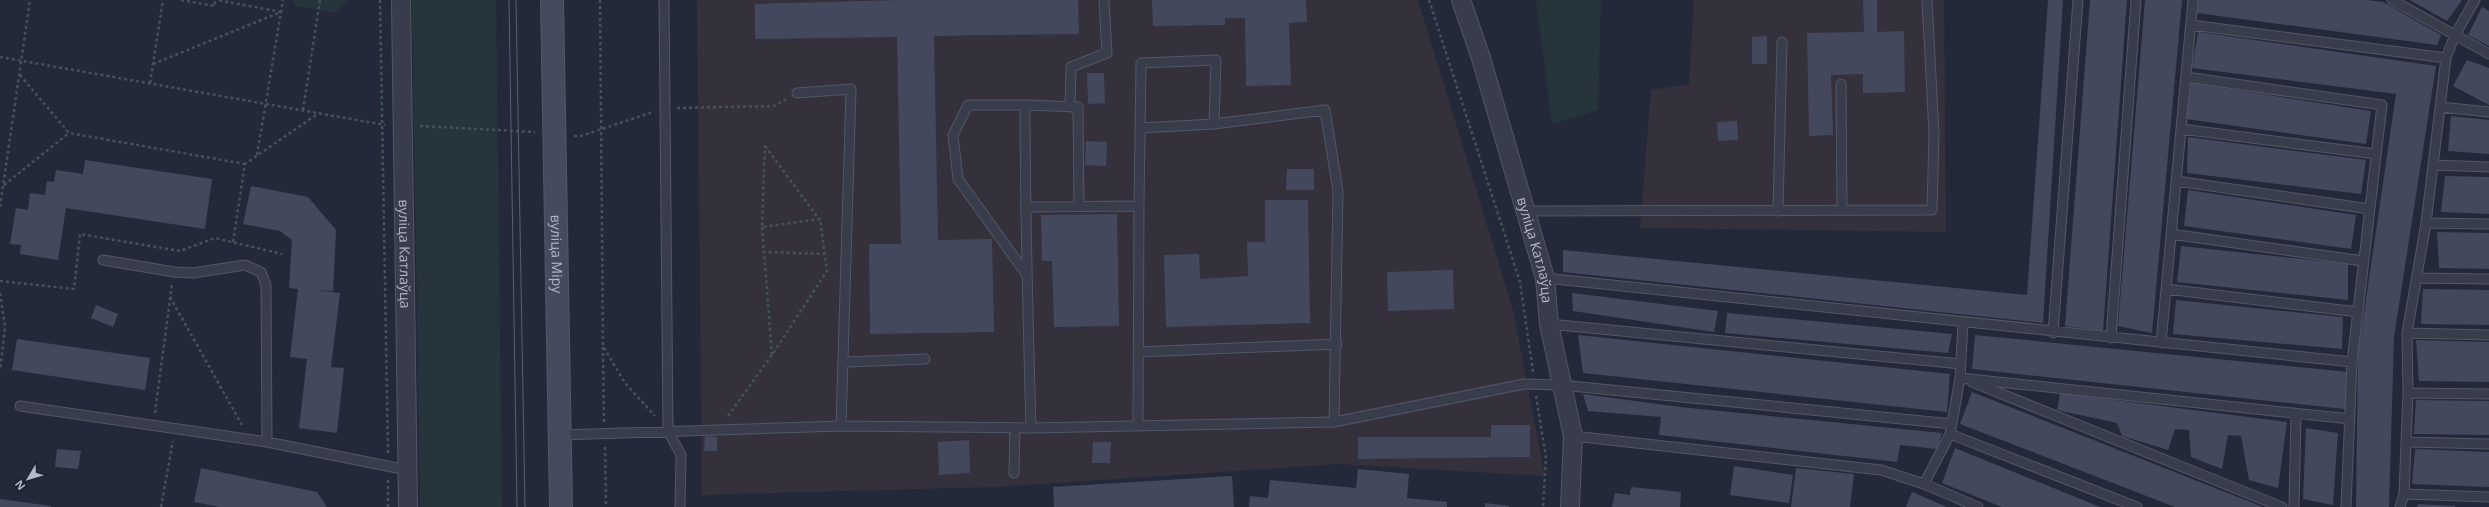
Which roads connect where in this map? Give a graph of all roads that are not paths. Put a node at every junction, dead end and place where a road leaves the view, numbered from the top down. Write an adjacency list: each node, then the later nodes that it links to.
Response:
1 (401, 0): 82 (street, вуліца Катлаўца)
2 (552, 0): 77 (main road, вуліца Міру)
3 (664, 0): 75 (lane)
4 (1104, 0): 21 (lane)
5 (1461, 0): 36 (street, вуліца Катлаўца)
6 (1927, 0): 35 (lane)
7 (2078, 0): 51 (lane)
8 (2136, 0): 54 (lane)
9 (2193, 0): 12 (lane)
10 (2392, 0): 13 (lane)
11 (2475, 0): 13 (lane)
12 (2191, 25): 16 (lane); 17 (lane)
13 (2455, 35): 15 (lane); 16 (lane)
14 (1782, 42): 37 (lane)
15 (2489, 54)
16 (2446, 58): 22 (lane)
17 (2186, 77): 26 (lane); 27 (lane)
18 (1841, 84): 35 (lane)
19 (797, 93): 59 (lane)
20 (1025, 105): 21 (lane); 33 (lane); 43 (lane)
21 (1070, 107): 31 (lane)
22 (2440, 107): 23 (lane); 28 (lane)
23 (2489, 112)
24 (1214, 124): 25 (lane); 25 (lane); 56 (lane)
25 (1140, 128): 32 (lane)
26 (2181, 129): 27 (lane); 30 (lane)
27 (2376, 154): 34 (lane)
28 (2433, 165): 29 (lane); 38 (lane)
29 (2489, 167)
30 (2176, 181): 34 (lane); 40 (lane)
31 (1080, 206): 32 (lane); 33 (lane)
32 (1139, 206): 57 (lane)
33 (1025, 208): 43 (lane)
34 (2370, 209): 42 (lane)
35 (1842, 210): 37 (lane)
36 (1524, 211): 37 (lane); 44 (street, вуліца Катлаўца)
37 (1778, 211)
38 (2426, 223): 39 (lane); 45 (lane)
39 (2489, 224)
40 (2171, 234): 42 (lane); 47 (lane)
41 (103, 260): 79 (lane)
42 (2364, 261): 48 (lane)
43 (1027, 275): 74 (lane)
44 (1545, 278): 49 (lane); 50 (street, вуліца Катлаўца)
45 (2418, 278): 46 (lane); 52 (lane)
46 (2489, 279)
47 (2166, 289): 48 (lane); 55 (lane)
48 (2358, 312): 60 (lane)
49 (1963, 323): 51 (lane); 61 (lane)
50 (1549, 324): 61 (lane); 63 (street, вуліца Катлаўца)
51 (2053, 333): 54 (lane)
52 (2407, 333): 53 (lane); 64 (lane)
53 (2489, 335)
54 (2111, 338): 55 (lane)
55 (2161, 343): 60 (lane)
56 (1336, 344): 57 (lane); 69 (lane)
57 (1138, 352): 72 (lane)
58 (925, 359): 59 (lane)
59 (845, 362): 71 (lane)
60 (2352, 362): 68 (lane)
61 (1961, 364): 62 (lane)
62 (1960, 378): 67 (lane); 70 (lane); 93 (lane)
63 (1561, 385): 69 (lane); 70 (lane); 78 (street, вуліца Катлаўца)
64 (2408, 393): 65 (lane); 80 (lane)
65 (2489, 394)
66 (20, 406): 79 (lane)
67 (2296, 414): 68 (lane); 94 (lane)
68 (2350, 419): 95 (lane)
69 (1334, 422): 72 (lane)
70 (1952, 424): 76 (lane)
71 (841, 426): 73 (lane); 75 (lane)
72 (1138, 426): 74 (lane)
73 (1015, 428): 74 (lane); 83 (lane)
74 (1031, 428)
75 (668, 431): 77 (lane); 89 (lane)
76 (1950, 434): 84 (lane); 92 (lane)
77 (560, 435): 88 (main road, вуліца Міру)
78 (1574, 436): 84 (lane); 90 (street, вуліца Катлаўца)
79 (267, 442): 82 (lane)
80 (2406, 442): 81 (lane); 85 (lane)
81 (2489, 444)
82 (407, 470): 87 (street, вуліца Катлаўца)
83 (1014, 473)
84 (1924, 484): 91 (lane)
85 (2404, 494): 86 (lane); 96 (lane)
86 (2489, 497)
87 (408, 507)
88 (561, 507)
89 (680, 507)
90 (1570, 507)
91 (1978, 507)
92 (2137, 507)
93 (2282, 507)
94 (2294, 507)
95 (2346, 507)
96 (2400, 507)

